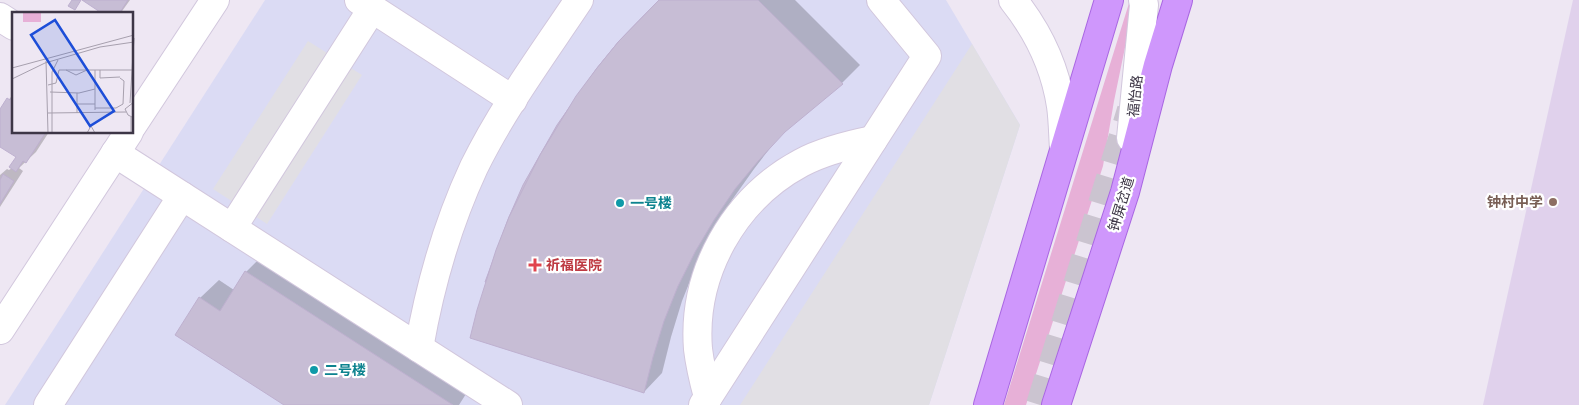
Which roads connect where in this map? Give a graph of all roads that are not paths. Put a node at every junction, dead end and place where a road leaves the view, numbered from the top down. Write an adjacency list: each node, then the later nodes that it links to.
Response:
1 (215, 0): 12 (street)
2 (579, 0): 11 (street)
3 (881, 0): 13 (street)
4 (1013, 0): 15 (street)
5 (1109, 0): 15 (main road)
6 (1143, 0): 16 (street, 福怡路)
7 (1178, 0): 16 (main road, 钟屏岔道)
8 (366, 4): 11 (street); 18 (street)
9 (0, 17): 10 (street)
10 (12, 25)
11 (514, 100): 20 (street)
12 (136, 113)
13 (873, 140): 21 (street); 21 (street)
14 (122, 143): 17 (street); 19 (street)
15 (1064, 152): 24 (main road)
16 (1125, 192): 25 (main road, 钟屏岔道)
17 (182, 196): 18 (street); 22 (street)
18 (232, 228): 20 (street)
19 (0, 330)
20 (419, 348): 23 (street)
21 (706, 401)
22 (48, 405)
23 (508, 405)
24 (988, 405)
25 (1056, 405)

